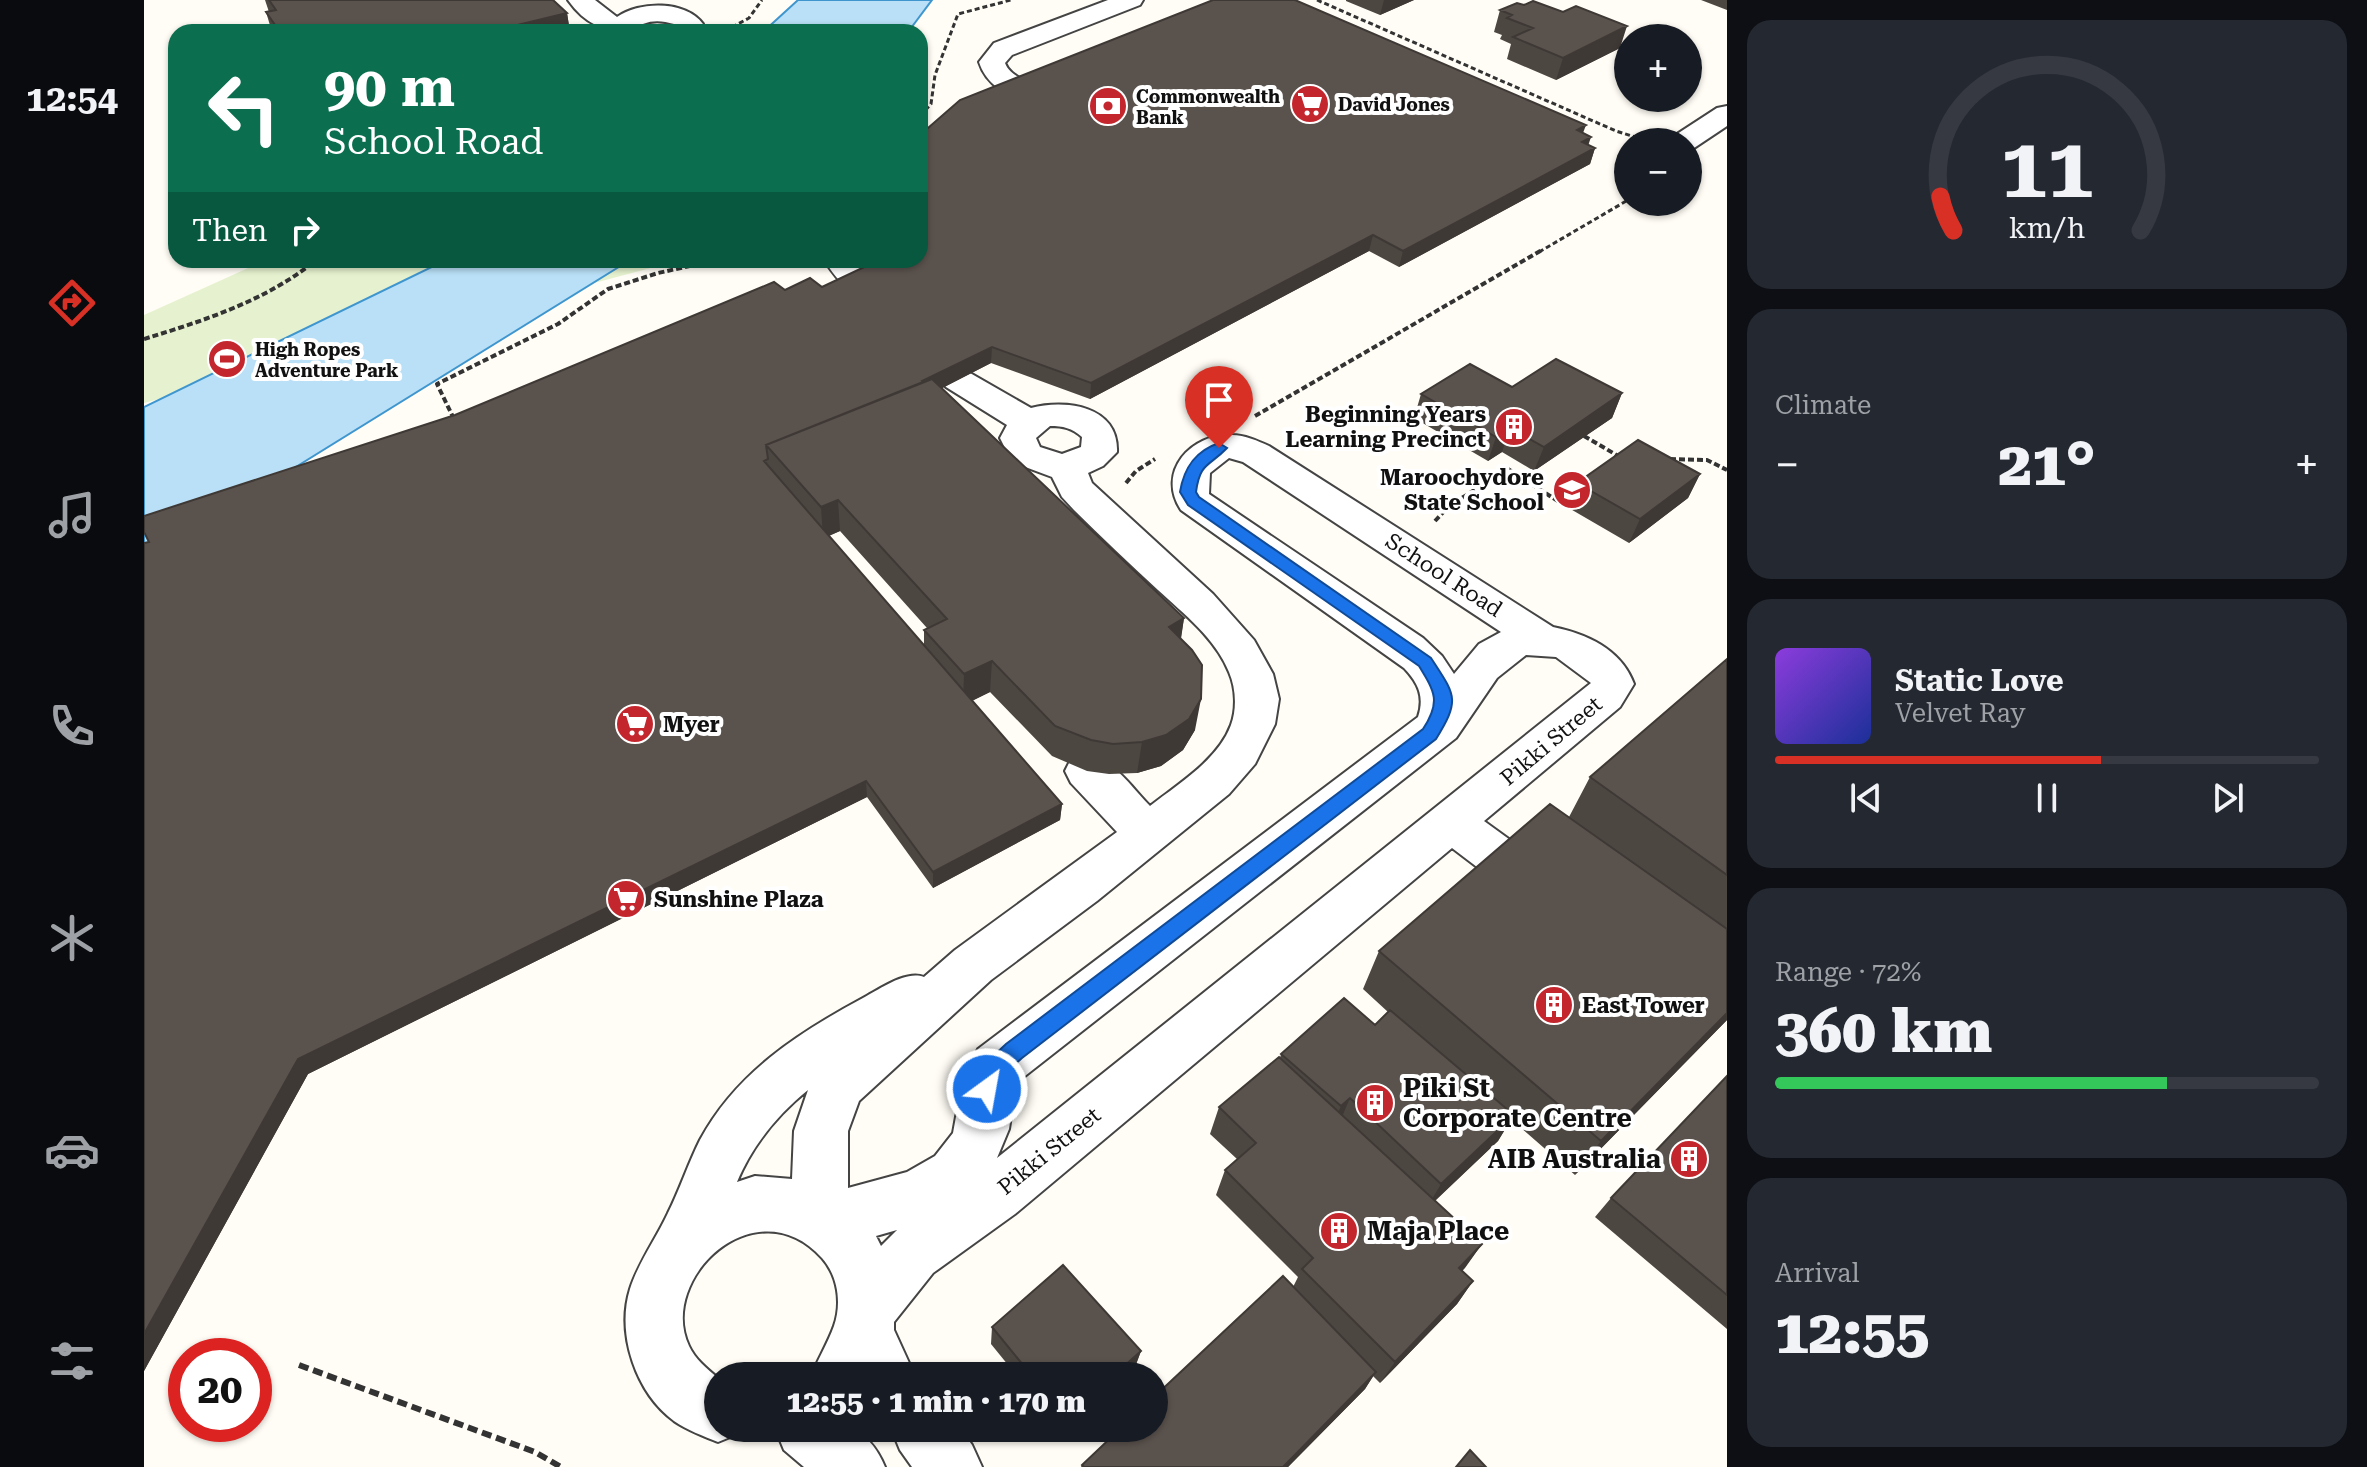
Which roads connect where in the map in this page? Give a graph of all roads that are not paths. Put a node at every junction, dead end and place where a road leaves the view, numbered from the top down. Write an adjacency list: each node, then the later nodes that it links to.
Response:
1 (580, 0): 6 (street)
2 (623, 0): 5 (street)
3 (1108, 0): 10 (street)
4 (1131, 0): 9 (street)
5 (656, 14): 7 (street); 8 (street)
6 (610, 24)
7 (625, 24)
8 (690, 24)
9 (1022, 90)
10 (997, 100)
11 (1727, 114): 12 (street)
12 (1702, 130)
13 (847, 268): 14 (street)
14 (862, 285)
15 (958, 380): 16 (street)
16 (1028, 422): 17 (street); 17 (street)
17 (1067, 467): 22 (street)
18 (1543, 640): 19 (street, Pikki Street); 19 (street, School Road); 21 (street, Pikki Street)
19 (1430, 734): 25 (street, Pikki Street)
20 (1087, 771): 22 (street)
21 (1452, 822): 23 (street); 27 (street, Pikki Street)
22 (1148, 834): 24 (street)
23 (1580, 918)
24 (973, 965): 25 (street); 26 (street)
25 (825, 1219): 26 (street); 27 (street)
26 (683, 1245): 28 (street)
27 (864, 1349)
28 (704, 1403)
29 (823, 1442): 31 (street)
30 (932, 1442): 32 (street)
31 (853, 1467)
32 (950, 1467)

